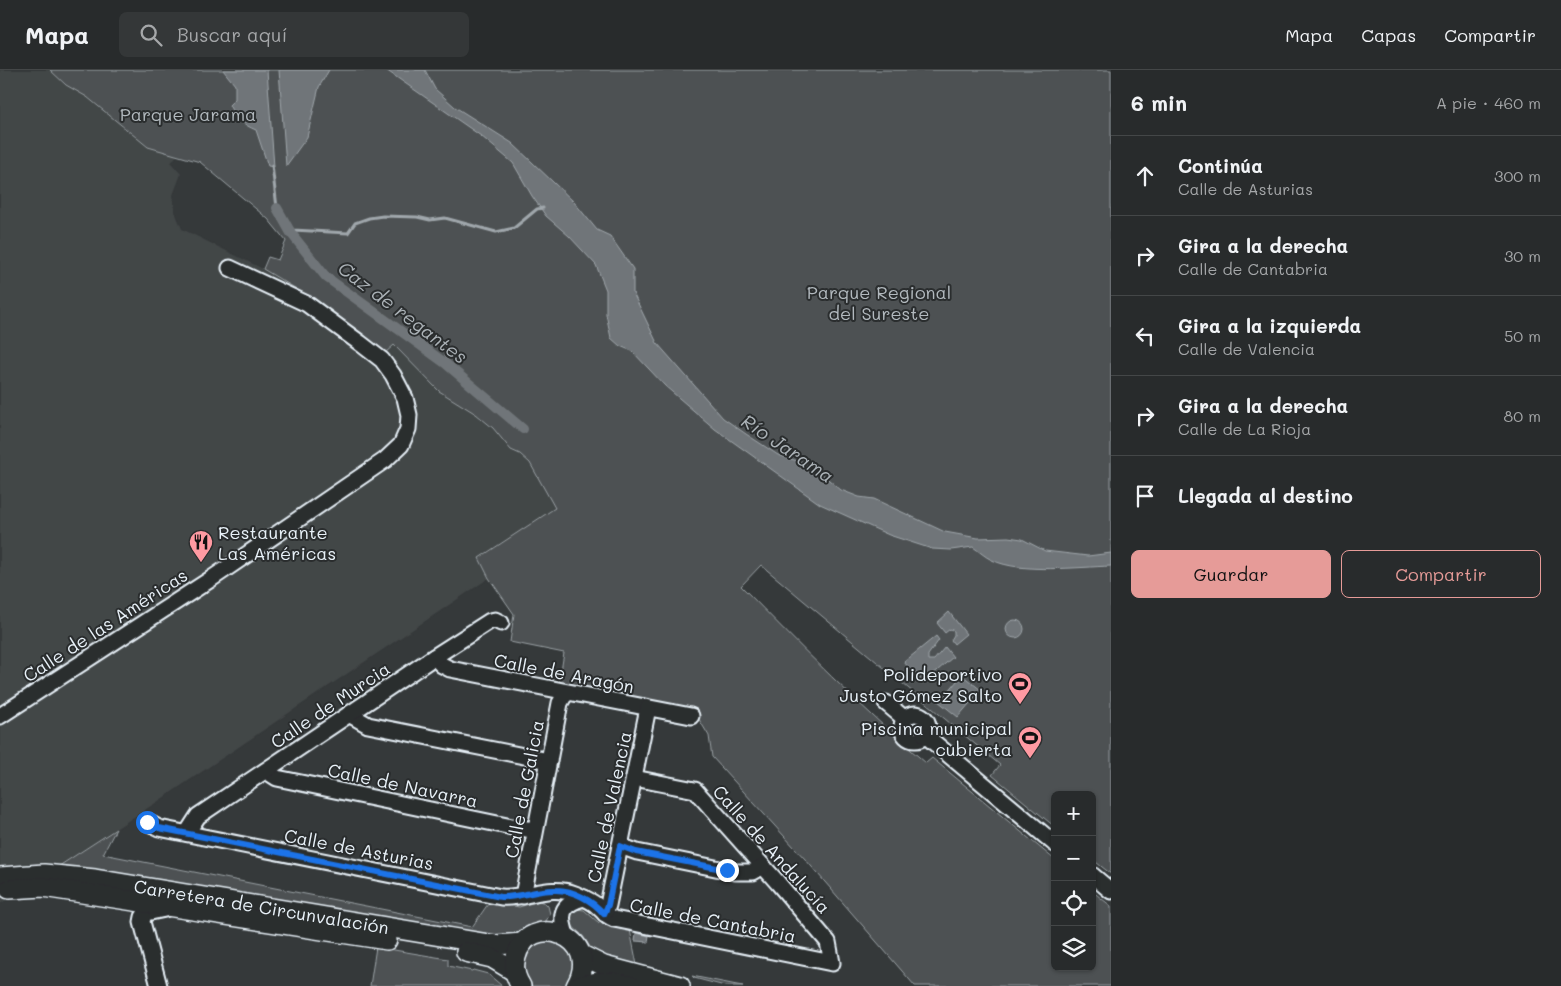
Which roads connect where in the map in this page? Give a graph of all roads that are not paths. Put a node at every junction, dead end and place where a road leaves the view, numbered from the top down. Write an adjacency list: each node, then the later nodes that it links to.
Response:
1 (230, 268): 8 (street, Calle de las Américas)
2 (502, 622): 3 (street, Calle de Murcia)
3 (434, 657): 4 (street, Calle de Aragón); 7 (street, Calle de Murcia)
4 (568, 693): 6 (street, Calle de Aragón); 10 (street, Calle de Galicia)
5 (886, 703): 16 (street)
6 (648, 708): 9 (street, Calle de Aragón); 12 (street, Calle de Valencia)
7 (349, 714): 10 (street); 11 (street, Calle de Murcia)
8 (0, 716)
9 (691, 716)
10 (549, 761): 14 (street, Calle de Galicia)
11 (266, 771): 14 (street, Calle de Navarra); 15 (street, Calle de Murcia)
12 (634, 778): 17 (street, Calle de Valencia); 18 (street, Calle de Andalucía)
13 (147, 822): 15 (street, Calle de Asturias)
14 (534, 830): 25 (street, Calle de Galicia)
15 (187, 833): 25 (street, Calle de Asturias)
16 (1051, 841)
17 (620, 846): 18 (street); 28 (street, Calle de Valencia)
18 (763, 866): 33 (street, Calle de Andalucía)
19 (0, 877): 31 (main road, Carretera de Circunvalación)
20 (1096, 878): 23 (street)
21 (0, 890): 27 (main road, Carretera de Circunvalación)
22 (565, 891): 24 (street, Calle de Asturias); 26 (street, Calle de Cantabria)
23 (1111, 891)
24 (542, 892): 25 (street, Calle de Asturias); 29 (street)
25 (523, 896)
26 (584, 898): 28 (street, Calle de Cantabria); 30 (street)
27 (172, 908): 34 (main road, Carretera de Circunvalación); 35 (street)
28 (604, 914): 33 (street, Calle de Cantabria)
29 (544, 931): 30 (main road); 31 (main road)
30 (567, 937): 32 (main road)
31 (523, 943): 34 (main road)
32 (582, 955): 36 (main road); 38 (main road)
33 (832, 963)
34 (518, 979)
35 (159, 986)
36 (578, 986): 37 (main road)
37 (631, 986)
38 (680, 986)

